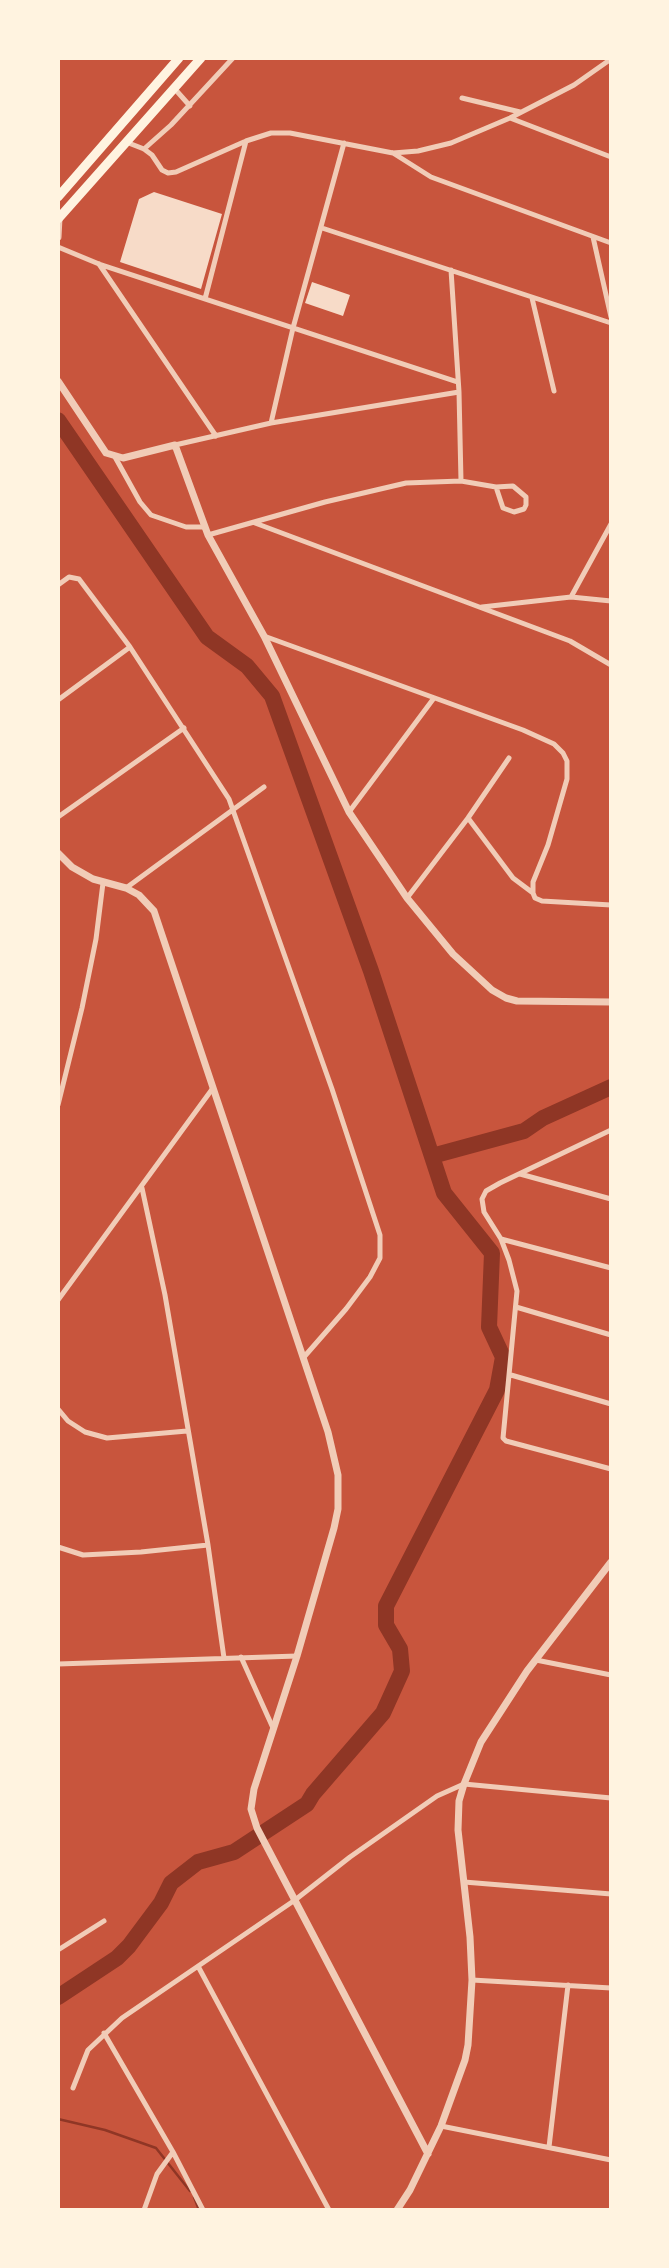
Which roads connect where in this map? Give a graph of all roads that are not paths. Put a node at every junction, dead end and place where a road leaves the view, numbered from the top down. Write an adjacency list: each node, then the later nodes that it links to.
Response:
1 (179, 58): 16 (highway)
2 (201, 58): 5 (highway)
3 (233, 58): 7 (street)
4 (611, 59): 8 (street)
5 (174, 88): 7 (street); 11 (highway)
6 (462, 98): 8 (street)
7 (190, 106): 13 (street)
8 (522, 112): 9 (street)
9 (510, 118): 14 (street); 15 (street)
10 (246, 141): 12 (street); 13 (street); 26 (street)
11 (126, 142): 13 (street); 17 (highway)
12 (344, 143): 14 (street); 18 (street)
13 (144, 149)
14 (393, 153): 20 (street)
15 (611, 157)
16 (58, 197)
17 (58, 219): 19 (street)
18 (321, 228): 24 (street); 29 (street)
19 (58, 237)
20 (593, 237): 21 (street); 27 (street)
21 (611, 243)
22 (58, 247): 23 (street)
23 (99, 264): 26 (street); 35 (street)
24 (451, 270): 25 (street); 31 (street)
25 (532, 298): 28 (street); 32 (street)
26 (205, 299): 29 (street)
27 (611, 317)
28 (611, 323)
29 (293, 328): 31 (street); 34 (street)
30 (58, 381): 37 (street)
31 (458, 382): 33 (street)
32 (554, 391)
33 (459, 392): 34 (street); 38 (street)
34 (271, 423): 35 (street)
35 (216, 436): 36 (street)
36 (175, 445): 37 (street); 42 (street)
37 (115, 457): 42 (street)
38 (461, 481): 39 (street); 40 (street)
39 (496, 487): 39 (street)
40 (255, 523): 42 (street); 46 (street)
41 (611, 524): 44 (street)
42 (207, 531): 47 (street)
43 (58, 585): 48 (street)
44 (571, 597): 45 (street); 46 (street)
45 (611, 601)
46 (480, 607): 49 (street)
47 (264, 636): 50 (street); 56 (street)
48 (130, 647): 51 (street); 52 (street)
49 (611, 665)
50 (434, 698): 56 (street); 62 (street)
51 (58, 700)
52 (184, 728): 55 (street); 57 (street)
53 (509, 758): 58 (street)
54 (264, 787): 55 (street)
55 (234, 809): 61 (street); 77 (street)
56 (349, 811): 63 (street)
57 (58, 817)
58 (468, 818): 62 (street); 63 (street)
59 (58, 853): 60 (street)
60 (103, 883): 61 (street); 67 (street)
61 (126, 888): 66 (street)
62 (533, 893): 64 (street)
63 (407, 898): 65 (street)
64 (611, 905)
65 (611, 1002)
66 (212, 1088): 70 (street); 77 (street)
67 (58, 1105)
68 (611, 1130): 69 (street)
69 (520, 1174): 71 (street); 72 (street)
70 (142, 1188): 74 (street); 81 (street)
71 (611, 1199)
72 (500, 1239): 73 (street); 75 (street)
73 (611, 1268)
74 (58, 1300)
75 (516, 1307): 76 (street); 78 (street)
76 (611, 1335)
77 (304, 1357): 86 (street)
78 (511, 1375): 79 (street); 82 (street)
79 (611, 1404)
80 (58, 1409): 81 (street)
81 (187, 1432): 83 (street)
82 (611, 1469)
83 (208, 1545): 84 (street); 88 (street)
84 (58, 1547)
85 (611, 1562): 89 (street)
86 (297, 1656): 87 (street); 92 (street)
87 (241, 1657): 88 (street); 92 (street)
88 (224, 1658): 90 (street)
89 (536, 1660): 91 (street); 93 (street)
90 (58, 1664)
91 (611, 1675)
92 (273, 1728): 97 (street)
93 (464, 1784): 94 (street); 95 (street); 97 (street)
94 (611, 1798)
95 (464, 1882): 96 (street); 101 (street)
96 (611, 1894)
97 (295, 1900): 100 (street); 109 (street)
98 (104, 1921): 99 (street)
99 (58, 1950)
100 (199, 1968): 104 (street); 113 (street)
101 (472, 1980): 102 (street); 106 (street)
102 (568, 1985): 103 (street); 107 (street)
103 (611, 1988)
104 (104, 2033): 105 (street); 108 (street)
105 (74, 2088)
106 (441, 2126): 107 (street); 109 (street)
107 (549, 2147): 110 (street)
108 (173, 2152): 111 (street); 112 (street)
109 (428, 2154): 114 (street)
110 (611, 2160)
111 (144, 2210)
112 (203, 2210)
113 (329, 2210)
114 (399, 2210)

